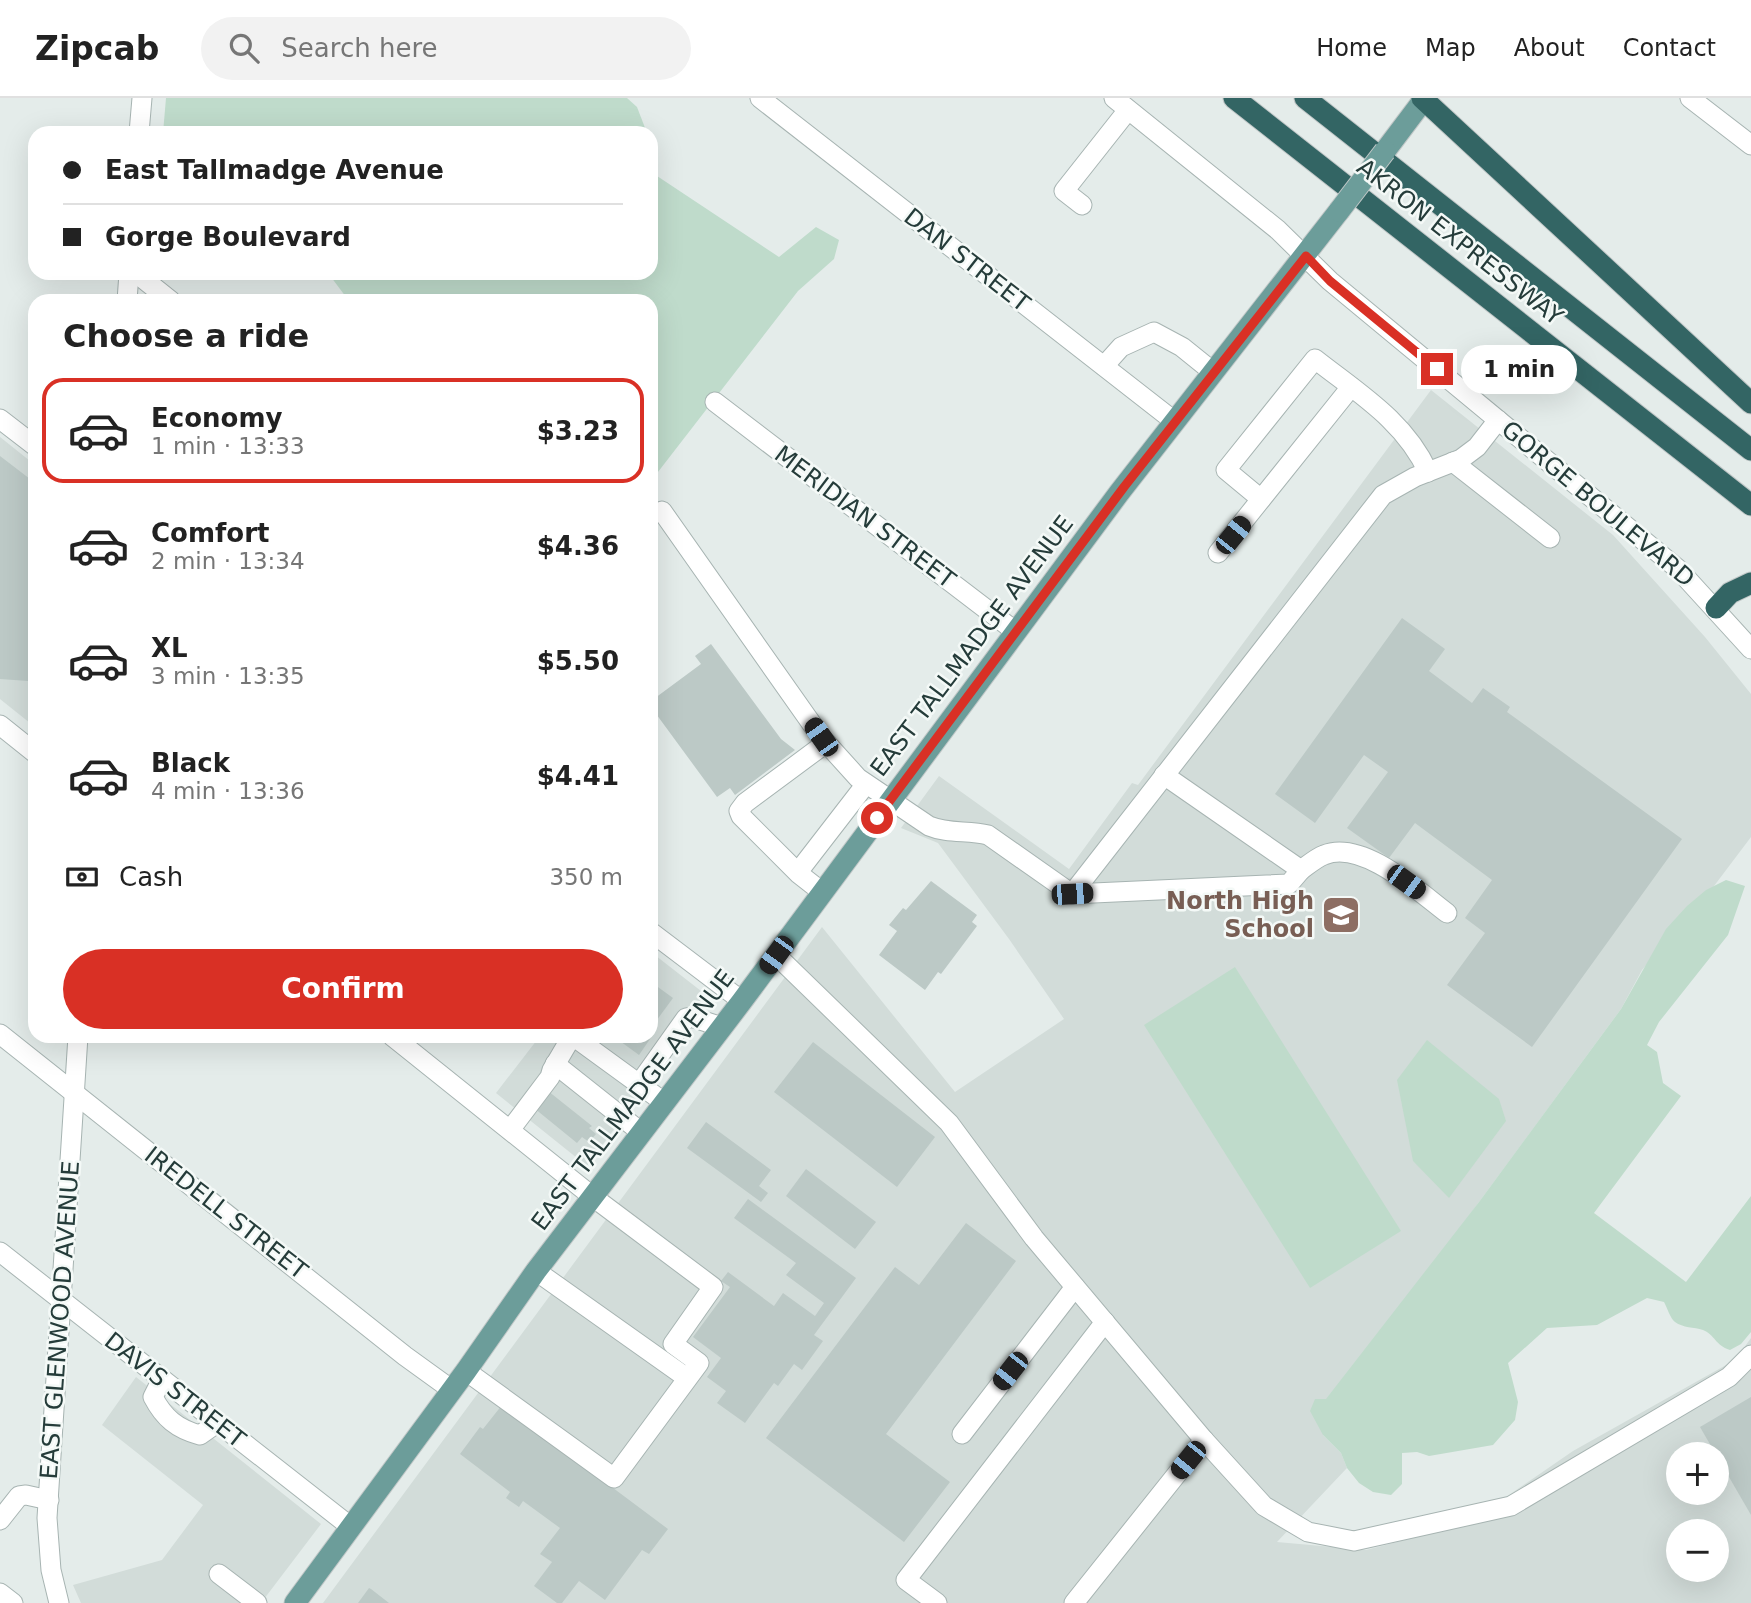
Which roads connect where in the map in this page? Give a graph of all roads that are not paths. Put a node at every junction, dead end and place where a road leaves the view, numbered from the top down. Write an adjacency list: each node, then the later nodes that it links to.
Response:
1 (142, 98): 8 (street)
2 (760, 98): 14 (street, DAN STREET)
3 (1234, 98): 27 (highway, AKRON EXPRESSWAY)
4 (1305, 98): 23 (highway, AKRON EXPRESSWAY)
5 (1690, 98): 9 (street)
6 (1424, 99): 11 (main road, EAST TALLMADGE AVENUE, bridge); 18 (highway)
7 (1121, 104): 10 (street); 11 (street, GORGE BOULEVARD)
8 (140, 126)
9 (1751, 145)
10 (1082, 205)
11 (1306, 256): 15 (main road, EAST TALLMADGE AVENUE); 20 (street, GORGE BOULEVARD)
12 (145, 280): 13 (street)
13 (163, 294)
14 (1104, 366): 15 (street); 21 (street, DAN STREET)
15 (1213, 372): 21 (main road, EAST TALLMADGE AVENUE)
16 (1351, 387): 25 (street); 26 (street); 26 (street)
17 (715, 402): 33 (street, MERIDIAN STREET)
18 (1751, 403)
19 (0, 419): 22 (street)
20 (1499, 420): 24 (street); 32 (street, GORGE BOULEVARD)
21 (1174, 421): 33 (main road, EAST TALLMADGE AVENUE)
22 (28, 441)
23 (1751, 450)
24 (1454, 462): 25 (street); 29 (street)
25 (1428, 472): 38 (street)
26 (1261, 499): 30 (street)
27 (1751, 505)
28 (662, 511): 36 (street)
29 (1550, 538)
30 (1218, 553)
31 (1751, 583): 32 (highway)
32 (1716, 608): 34 (street, GORGE BOULEVARD)
33 (1016, 632): 40 (main road, EAST TALLMADGE AVENUE)
34 (1751, 649)
35 (0, 725): 37 (street)
36 (826, 743): 39 (street); 42 (street)
37 (28, 747)
38 (1164, 775): 41 (street); 44 (street)
39 (866, 784): 40 (street); 42 (street)
40 (890, 801): 43 (main road, EAST TALLMADGE AVENUE); 44 (street)
41 (1301, 870): 44 (street); 45 (street)
42 (797, 872): 43 (street)
43 (822, 892): 47 (main road, EAST TALLMADGE AVENUE)
44 (1072, 894)
45 (1447, 913)
46 (658, 937): 48 (street)
47 (776, 955): 48 (main road, EAST TALLMADGE AVENUE); 64 (street)
48 (742, 1001): 49 (main road, EAST TALLMADGE AVENUE)
49 (722, 1027): 56 (street); 58 (main road, EAST TALLMADGE AVENUE)
50 (0, 1034): 57 (street, IREDELL STREET)
51 (78, 1043): 57 (street, EAST GLENWOOD AVENUE)
52 (401, 1043): 59 (street)
53 (569, 1043): 55 (street)
54 (583, 1043): 56 (street)
55 (553, 1070): 59 (street); 60 (street)
56 (639, 1084): 58 (street)
57 (74, 1094): 65 (street, EAST GLENWOOD AVENUE); 71 (street, IREDELL STREET)
58 (665, 1103): 60 (main road, EAST TALLMADGE AVENUE)
59 (510, 1130): 61 (street)
60 (642, 1133): 61 (main road, EAST TALLMADGE AVENUE)
61 (593, 1197): 63 (main road, EAST TALLMADGE AVENUE); 69 (street)
62 (0, 1252): 65 (street, DAVIS STREET)
63 (536, 1271): 68 (main road, EAST TALLMADGE AVENUE); 69 (street)
64 (1075, 1287): 66 (street); 73 (street)
65 (62, 1300): 70 (street, DAVIS STREET); 75 (street, EAST GLENWOOD AVENUE)
66 (1105, 1322): 74 (street); 84 (street)
67 (1751, 1355): 74 (street)
68 (467, 1371): 69 (street); 71 (main road, EAST TALLMADGE AVENUE)
69 (687, 1378)
70 (162, 1379): 72 (street, DAVIS STREET); 72 (street)
71 (452, 1390): 77 (main road, EAST TALLMADGE AVENUE)
72 (218, 1423): 77 (street, DAVIS STREET)
73 (962, 1434)
74 (1204, 1440): 85 (street)
75 (49, 1500): 76 (street); 81 (street, EAST GLENWOOD AVENUE)
76 (0, 1520)
77 (351, 1527): 83 (main road, EAST TALLMADGE AVENUE)
78 (219, 1574): 82 (street)
79 (0, 1593): 80 (street)
80 (13, 1603)
81 (59, 1603)
82 (257, 1603)
83 (295, 1603)
84 (937, 1603)
85 (1074, 1603)

